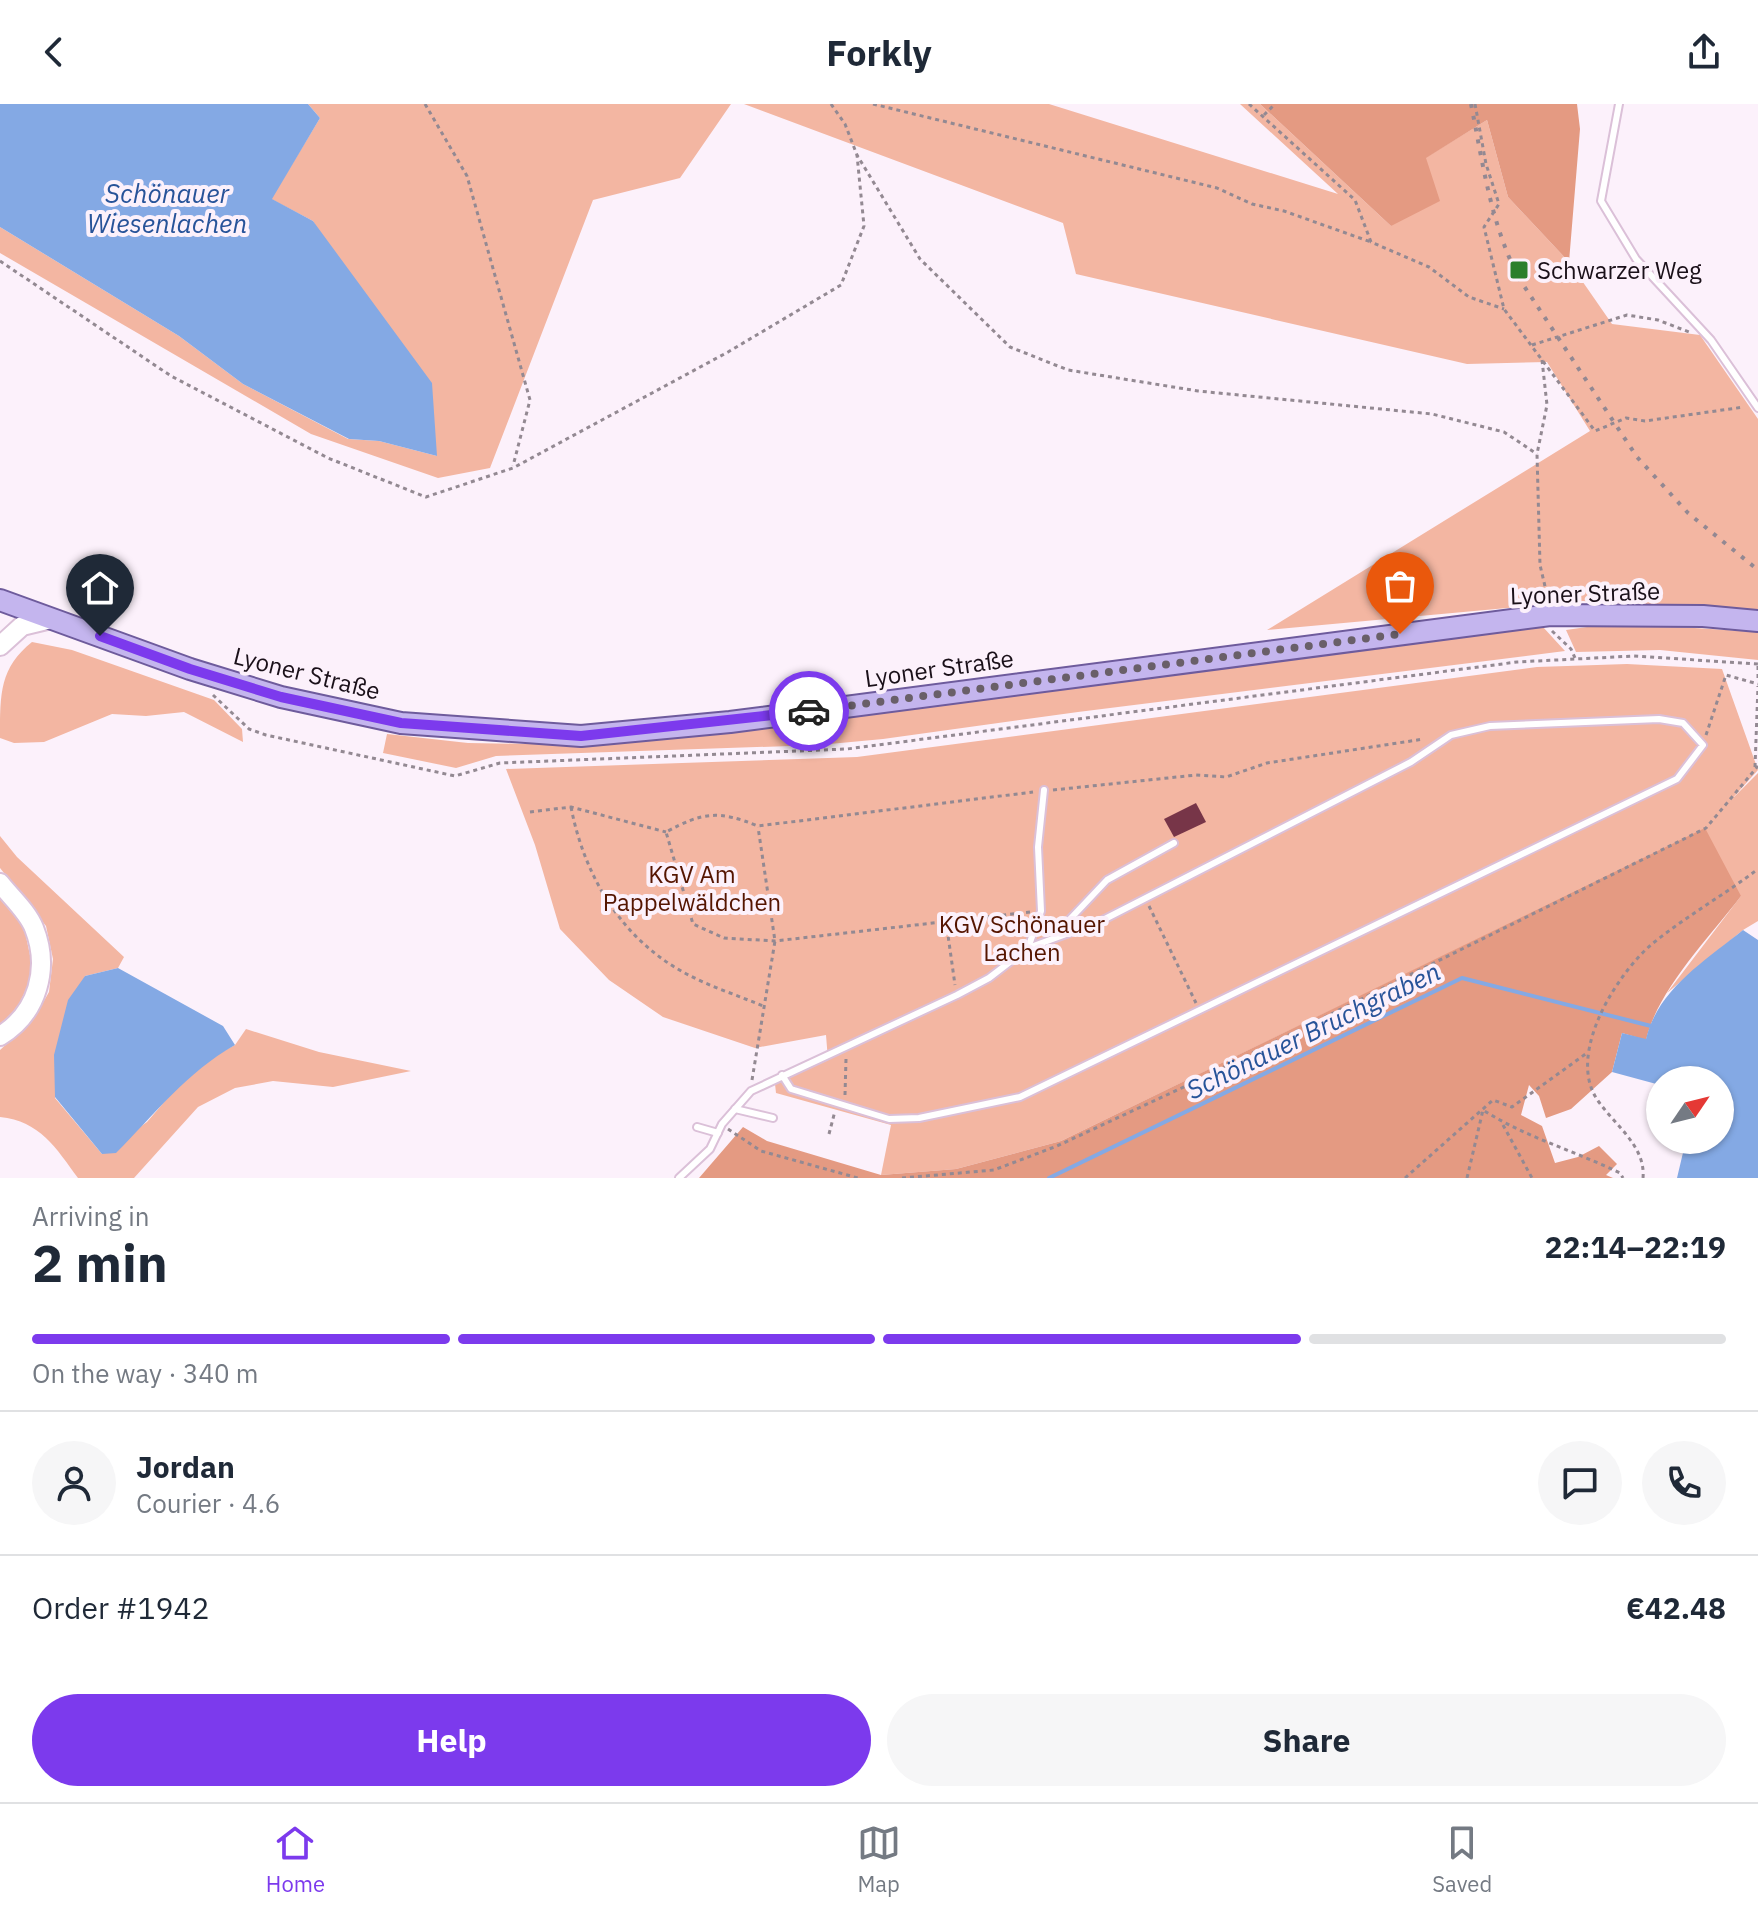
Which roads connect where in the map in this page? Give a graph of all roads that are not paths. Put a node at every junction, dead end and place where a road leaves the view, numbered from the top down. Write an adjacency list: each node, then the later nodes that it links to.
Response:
1 (1619, 104): 2 (lane)
2 (1757, 407)
3 (0, 600): 4 (main road, Lyoner Straße)
4 (51, 619): 5 (main road, Lyoner Straße); 6 (street)
5 (1758, 621)
6 (0, 646)
7 (1044, 790): 11 (lane)
8 (1174, 843): 10 (lane)
9 (0, 883): 12 (street)
10 (1053, 938): 11 (lane); 13 (lane)
11 (1028, 948): 13 (lane)
12 (0, 1036)
13 (782, 1075): 14 (lane)
14 (735, 1109): 15 (lane); 17 (lane)
15 (773, 1118)
16 (697, 1127): 17 (lane)
17 (718, 1133): 18 (lane)
18 (679, 1178)

